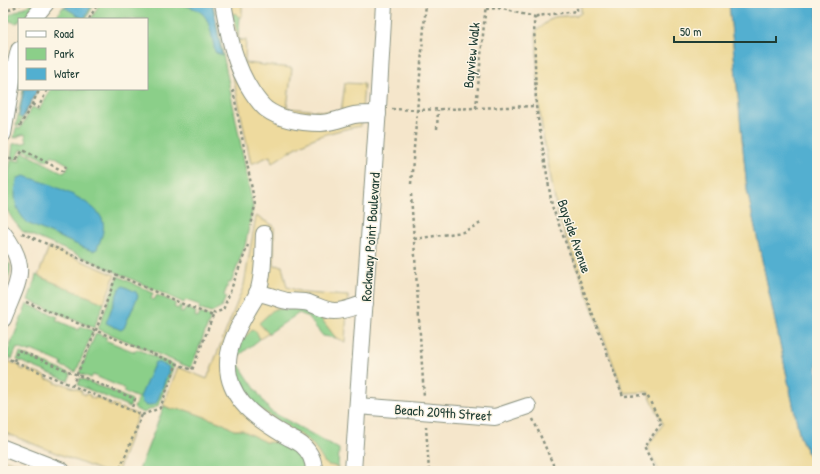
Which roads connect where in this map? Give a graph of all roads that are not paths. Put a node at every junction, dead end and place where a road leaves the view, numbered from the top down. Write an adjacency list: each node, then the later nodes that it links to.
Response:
1 (223, 3): 4 (street)
2 (384, 3): 4 (street, Rockaway Point Boulevard)
3 (18, 54): 5 (street)
4 (378, 111): 9 (street, Rockaway Point Boulevard)
5 (9, 131)
6 (3, 233): 10 (street)
7 (254, 236): 8 (street)
8 (257, 293): 9 (street); 15 (street)
9 (365, 303): 11 (street, Rockaway Point Boulevard)
10 (3, 319)
11 (358, 406): 12 (street, Beach 209th Street); 16 (street, Rockaway Point Boulevard)
12 (528, 406)
13 (3, 448): 14 (street)
14 (62, 471)
15 (318, 471)
16 (353, 471)

